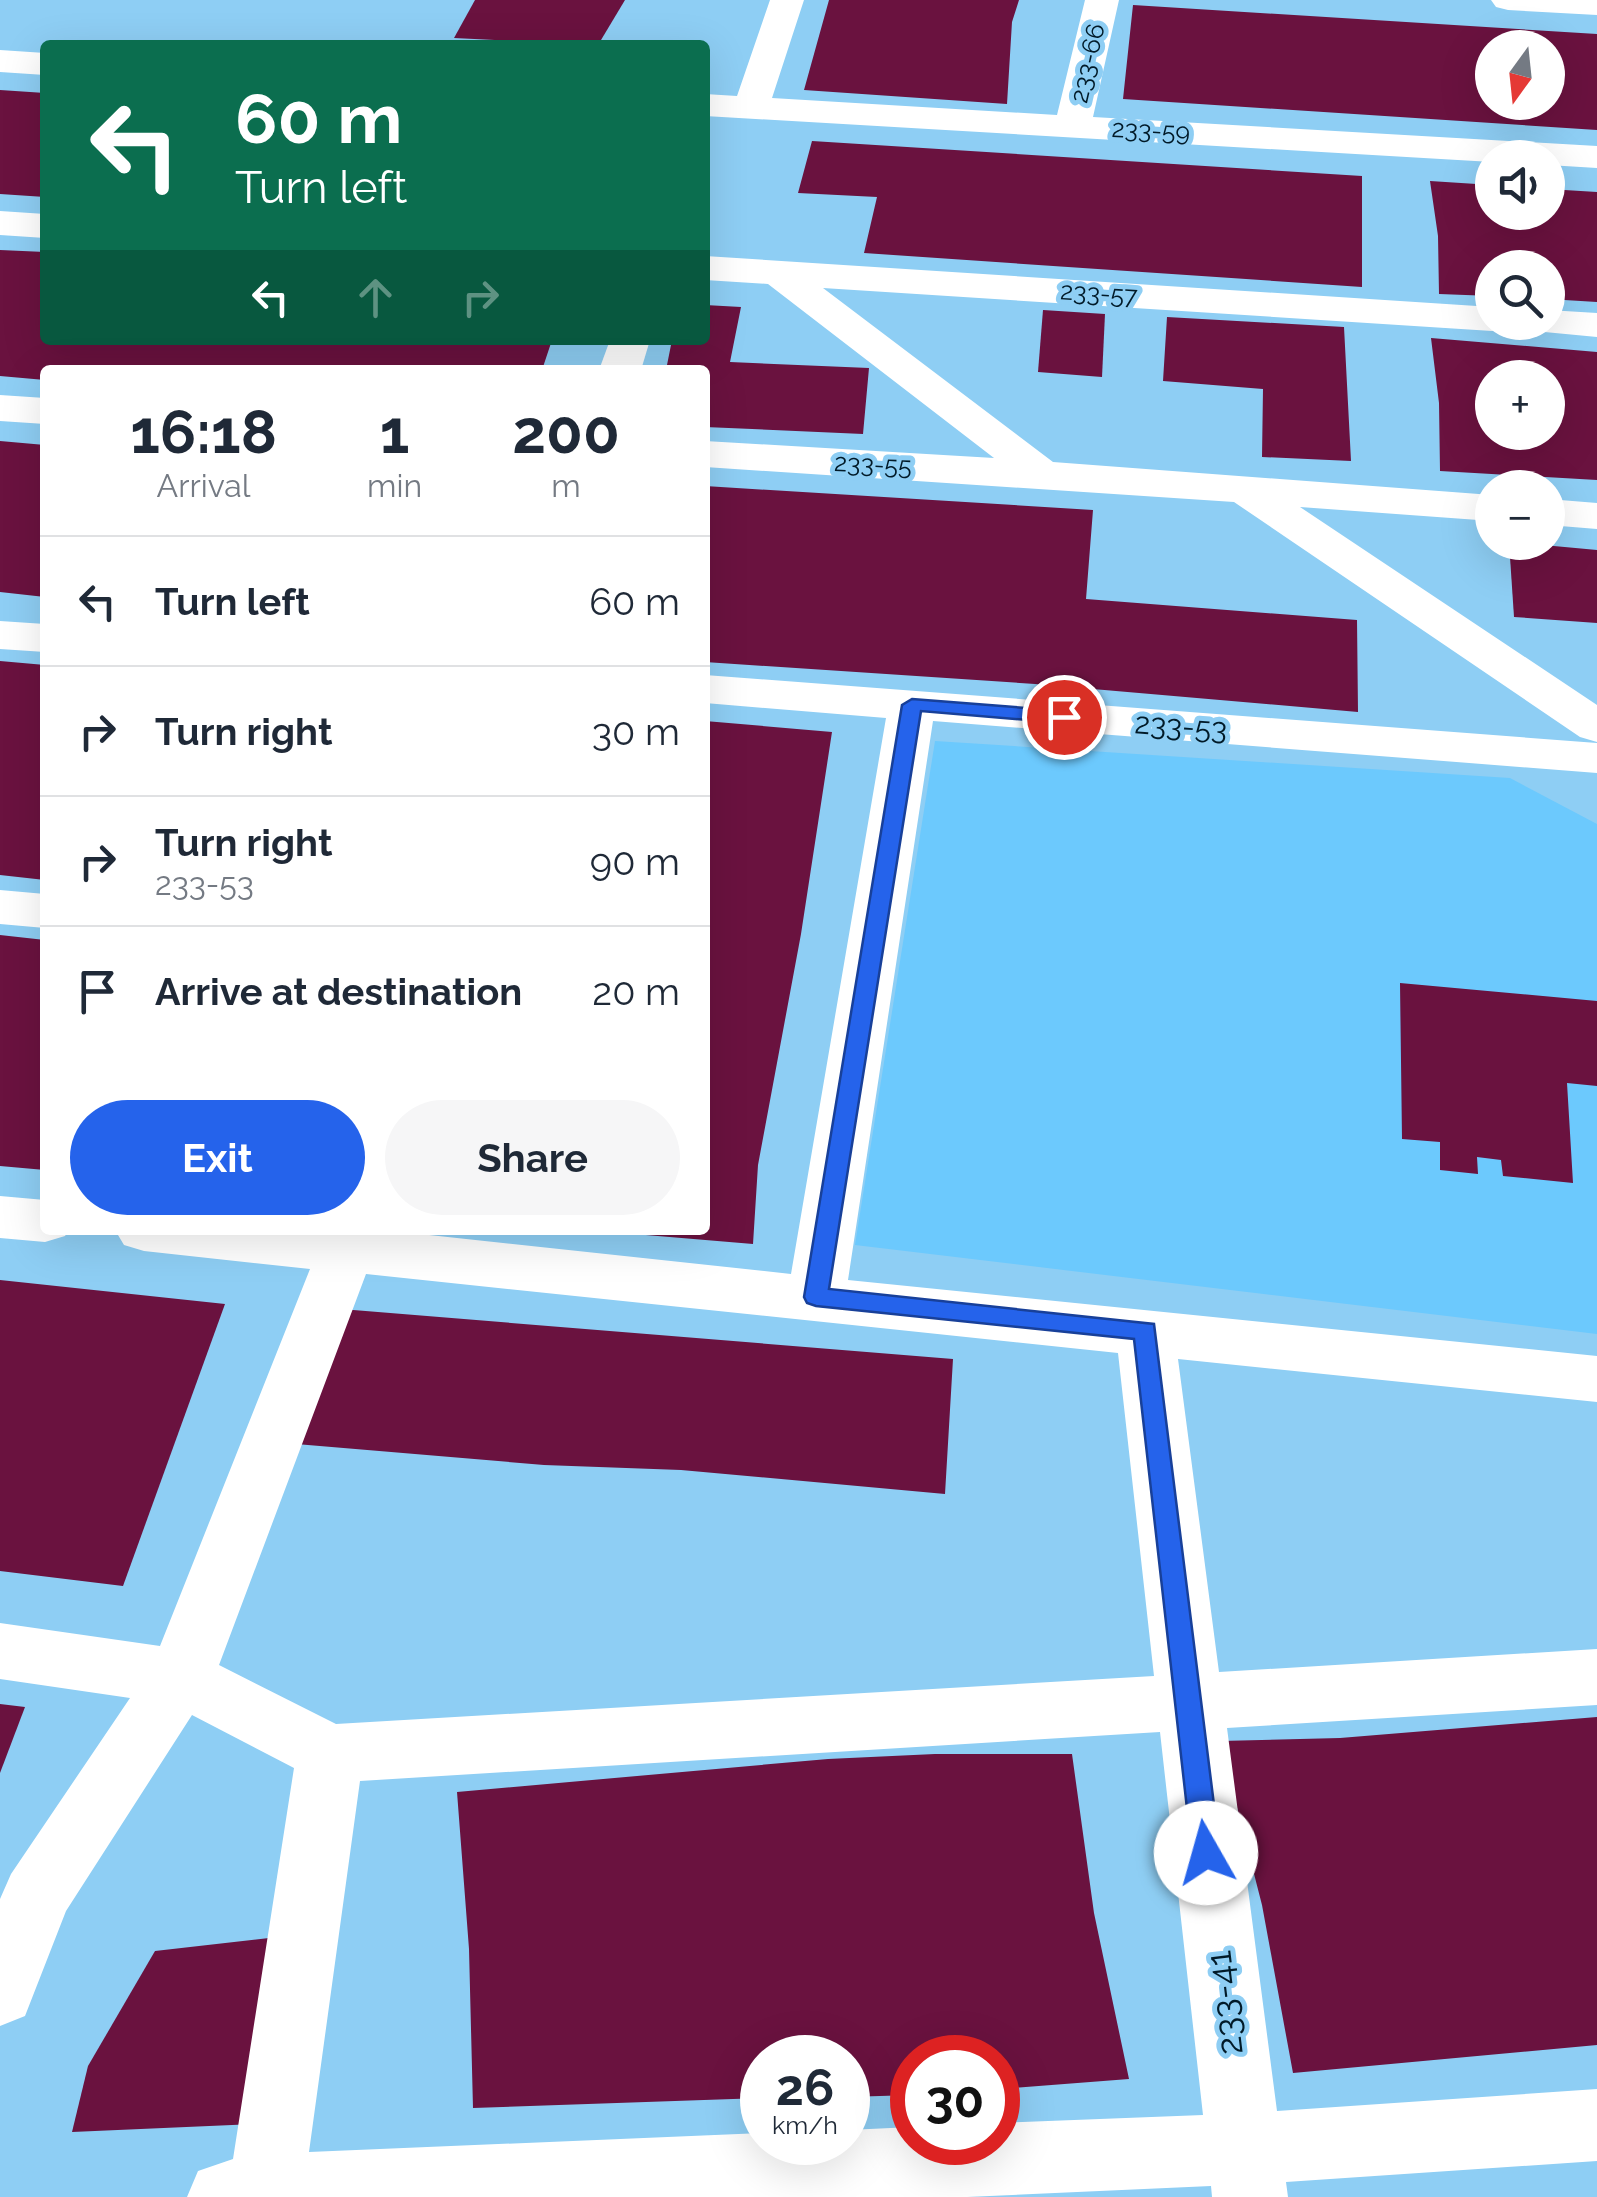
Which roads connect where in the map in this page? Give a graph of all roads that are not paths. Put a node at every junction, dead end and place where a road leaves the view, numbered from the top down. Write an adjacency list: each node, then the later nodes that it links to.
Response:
1 (786, 0): 8 (street)
2 (1102, 0): 9 (street, 233-66)
3 (1508, 0): 4 (street)
4 (1597, 5)
5 (0, 61): 6 (street)
6 (40, 64)
7 (710, 106): 8 (street, 233-59)
8 (751, 108): 9 (street, 233-59)
9 (1072, 126): 10 (street, 233-59)
10 (1597, 158)
11 (0, 223): 12 (street)
12 (40, 226)
13 (710, 268): 14 (street, 233-57)
14 (779, 273): 15 (street, 233-57); 21 (street)
15 (1475, 317)
16 (1565, 323): 17 (street)
17 (1597, 325)
18 (0, 408): 19 (street)
19 (40, 410)
20 (710, 454): 21 (street, 233-55)
21 (1042, 474): 22 (street, 233-55)
22 (1246, 490): 23 (street, 233-55); 30 (street)
23 (1475, 507)
24 (1565, 513): 25 (street)
25 (1597, 516)
26 (0, 634): 27 (street)
27 (40, 638)
28 (710, 689): 29 (street, 233-53)
29 (912, 705): 31 (street, 233-53); 38 (street)
30 (1597, 727)
31 (1597, 758)
32 (0, 907): 33 (street)
33 (40, 911)
34 (0, 1217): 35 (street)
35 (40, 1221)
36 (259, 1235): 37 (street)
37 (351, 1239): 38 (street); 42 (street)
38 (816, 1297): 39 (street)
39 (1145, 1331): 40 (street); 44 (street, 233-41)
40 (1597, 1379)
41 (0, 1650): 42 (street)
42 (182, 1677): 45 (street); 46 (street)
43 (1597, 1678): 44 (street)
44 (1188, 1705): 45 (street); 48 (street, 233-41)
45 (330, 1754): 49 (street)
46 (0, 1993)
47 (1597, 2124): 48 (street)
48 (1246, 2173): 49 (street)
49 (245, 2194)

